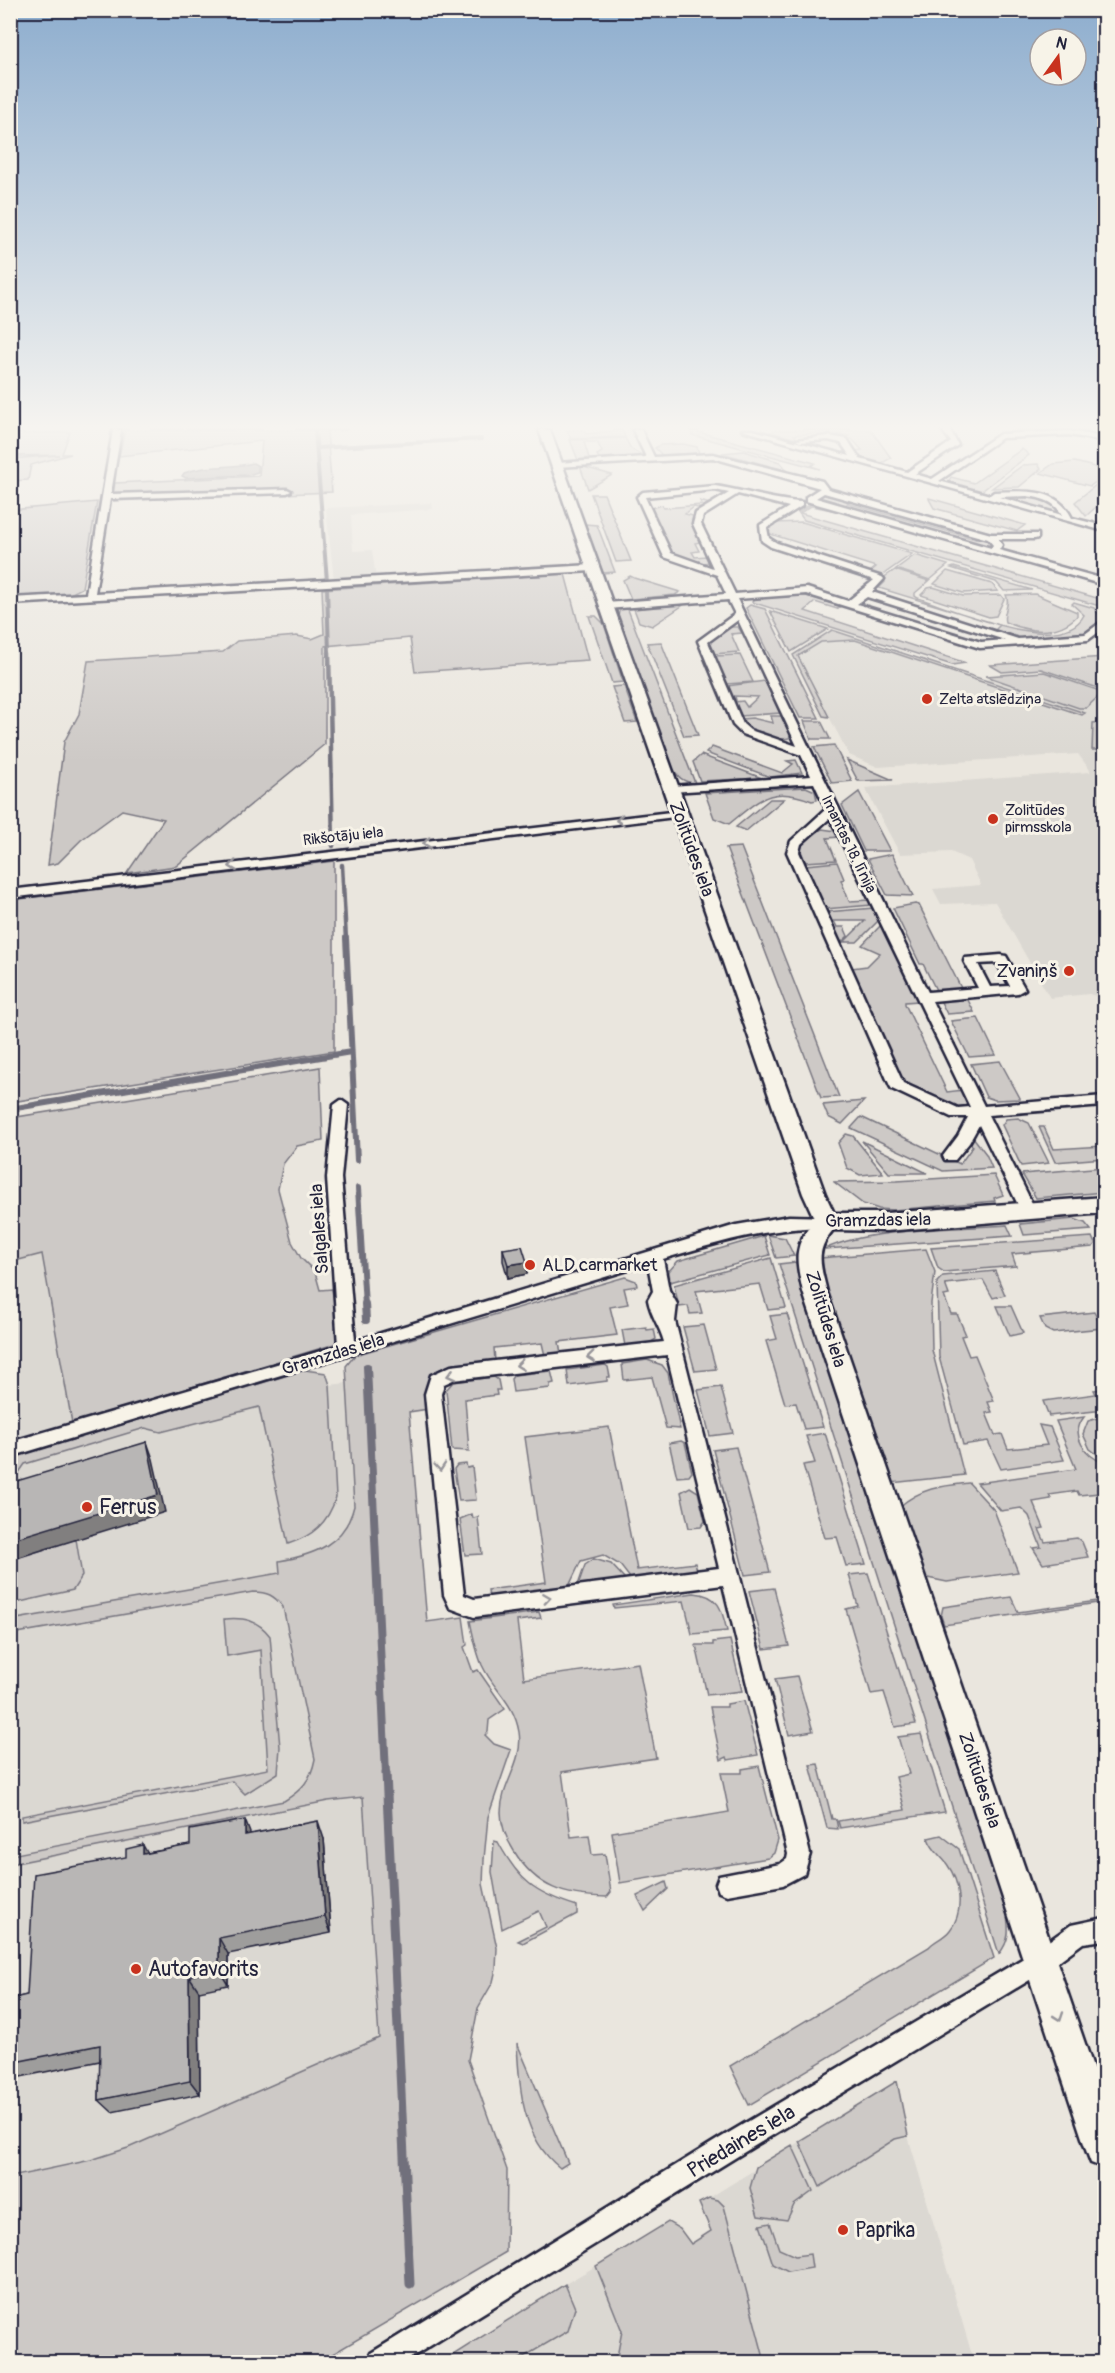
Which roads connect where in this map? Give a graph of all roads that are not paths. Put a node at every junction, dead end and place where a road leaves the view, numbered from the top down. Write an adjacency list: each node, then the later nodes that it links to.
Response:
1 (100, 541): 14 (street)
2 (583, 541): 9 (street, Zolitūdes iela)
3 (661, 541): 10 (street)
4 (705, 541): 10 (street, Imantas 18. līnija)
5 (768, 541): 12 (street)
6 (957, 541): 8 (street)
7 (995, 541): 8 (street)
8 (993, 551): 11 (street)
9 (592, 568): 14 (street); 17 (street, Zolitūdes iela)
10 (720, 573): 13 (street, Imantas 18. līnija)
11 (1104, 582)
12 (865, 593): 16 (street); 20 (street)
13 (730, 595): 16 (street); 17 (street); 18 (street, Imantas 18. līnija)
14 (90, 597): 15 (street)
15 (10, 601)
16 (850, 604): 20 (street)
17 (606, 606): 23 (street, Zolitūdes iela)
18 (739, 615): 21 (street, Imantas 18. līnija); 21 (street)
19 (1104, 623): 20 (street)
20 (1022, 642)
21 (805, 753): 22 (street, Imantas 18. līnija)
22 (818, 779): 23 (street); 24 (street, Imantas 18. līnija)
23 (671, 789): 25 (street, Zolitūdes iela)
24 (832, 810): 28 (street, Imantas 18. līnija); 31 (street)
25 (679, 814): 26 (street, Rikšotāju iela, one-way to 26); 35 (street, Zolitūdes iela)
26 (10, 894)
27 (986, 992): 28 (street)
28 (924, 997): 31 (street, Imantas 18. līnija)
29 (1104, 1101): 31 (street)
30 (341, 1105): 38 (street, Salgales iela)
31 (980, 1110): 32 (street); 34 (street, Imantas 18. līnija)
32 (950, 1156)
33 (1104, 1205): 34 (street, Gramzdas iela)
34 (1028, 1211): 35 (street, Gramzdas iela)
35 (826, 1221): 36 (street, Gramzdas iela); 43 (street, Zolitūdes iela)
36 (654, 1255): 37 (street); 38 (street, Gramzdas iela)
37 (674, 1348): 40 (street); 40 (street, one-way to 40)
38 (346, 1350): 39 (street, Gramzdas iela)
39 (10, 1449)
40 (730, 1575): 41 (street)
41 (727, 1884)
42 (1104, 1929): 43 (street, Priedaines iela)
43 (1040, 1961): 44 (street, Zolitūdes iela, one-way to 44); 45 (street, Priedaines iela)
44 (1104, 2150)
45 (380, 2362)

